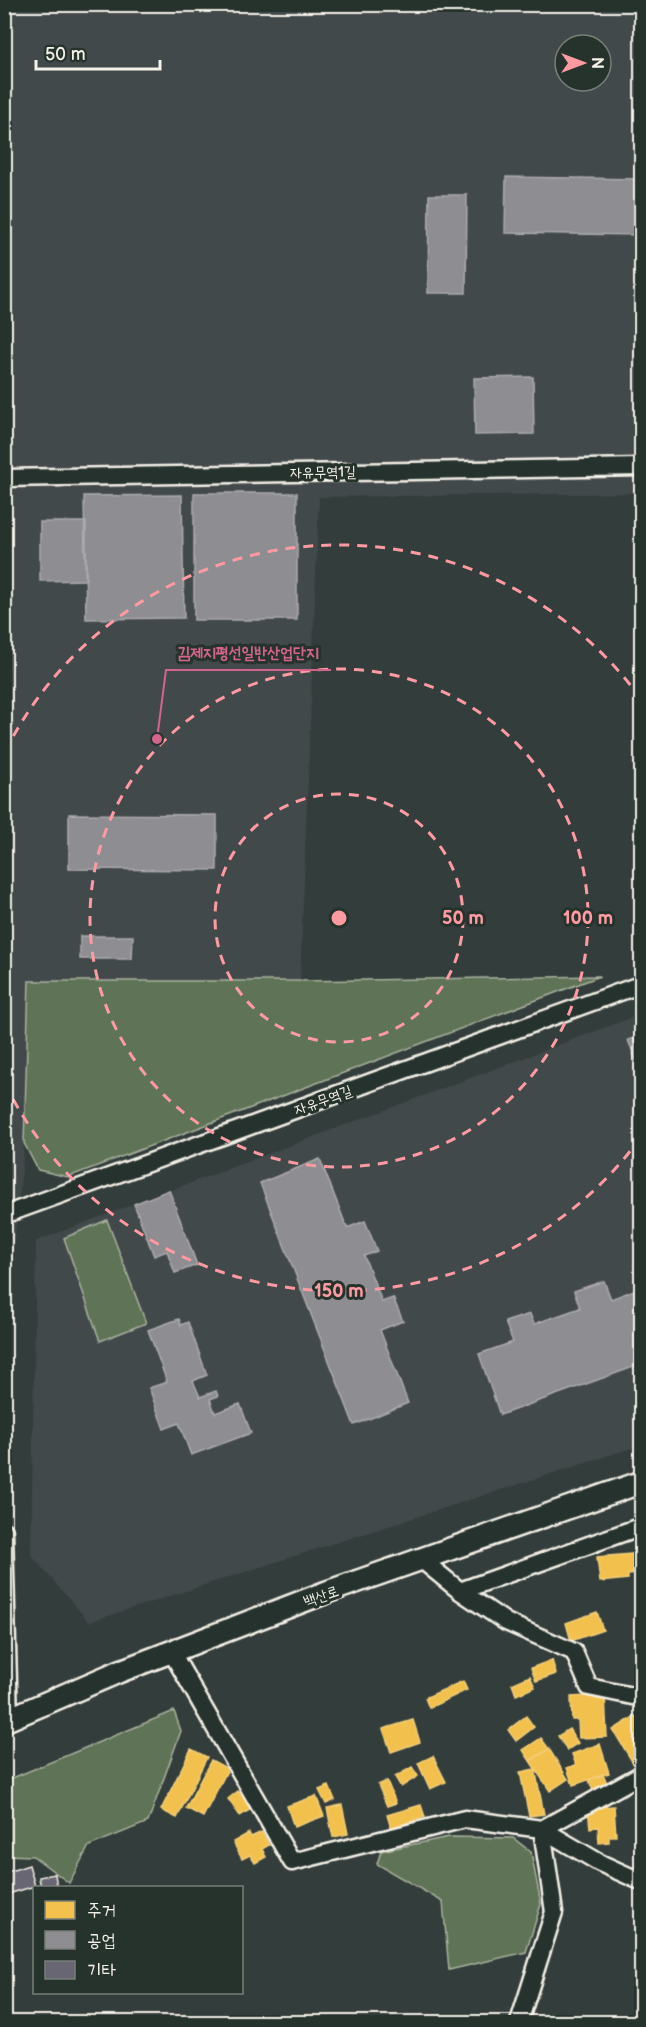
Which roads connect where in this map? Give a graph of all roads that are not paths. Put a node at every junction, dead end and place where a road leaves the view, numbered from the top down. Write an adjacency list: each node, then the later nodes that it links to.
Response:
1 (642, 466): 2 (street, 자유무역1길)
2 (4, 478)
3 (642, 984): 4 (street, 자유무역길)
4 (4, 1215)
5 (642, 1482): 8 (main road, 백산로)
6 (642, 1526): 9 (street)
7 (4, 1531): 12 (street)
8 (422, 1560): 9 (street); 10 (main road, 백산로)
9 (460, 1591): 11 (street)
10 (171, 1651): 12 (main road, 백산로); 14 (street)
11 (642, 1698)
12 (7, 1720)
13 (642, 1774): 14 (street)
14 (542, 1829): 15 (street); 16 (street)
15 (642, 1882)
16 (519, 2022)

